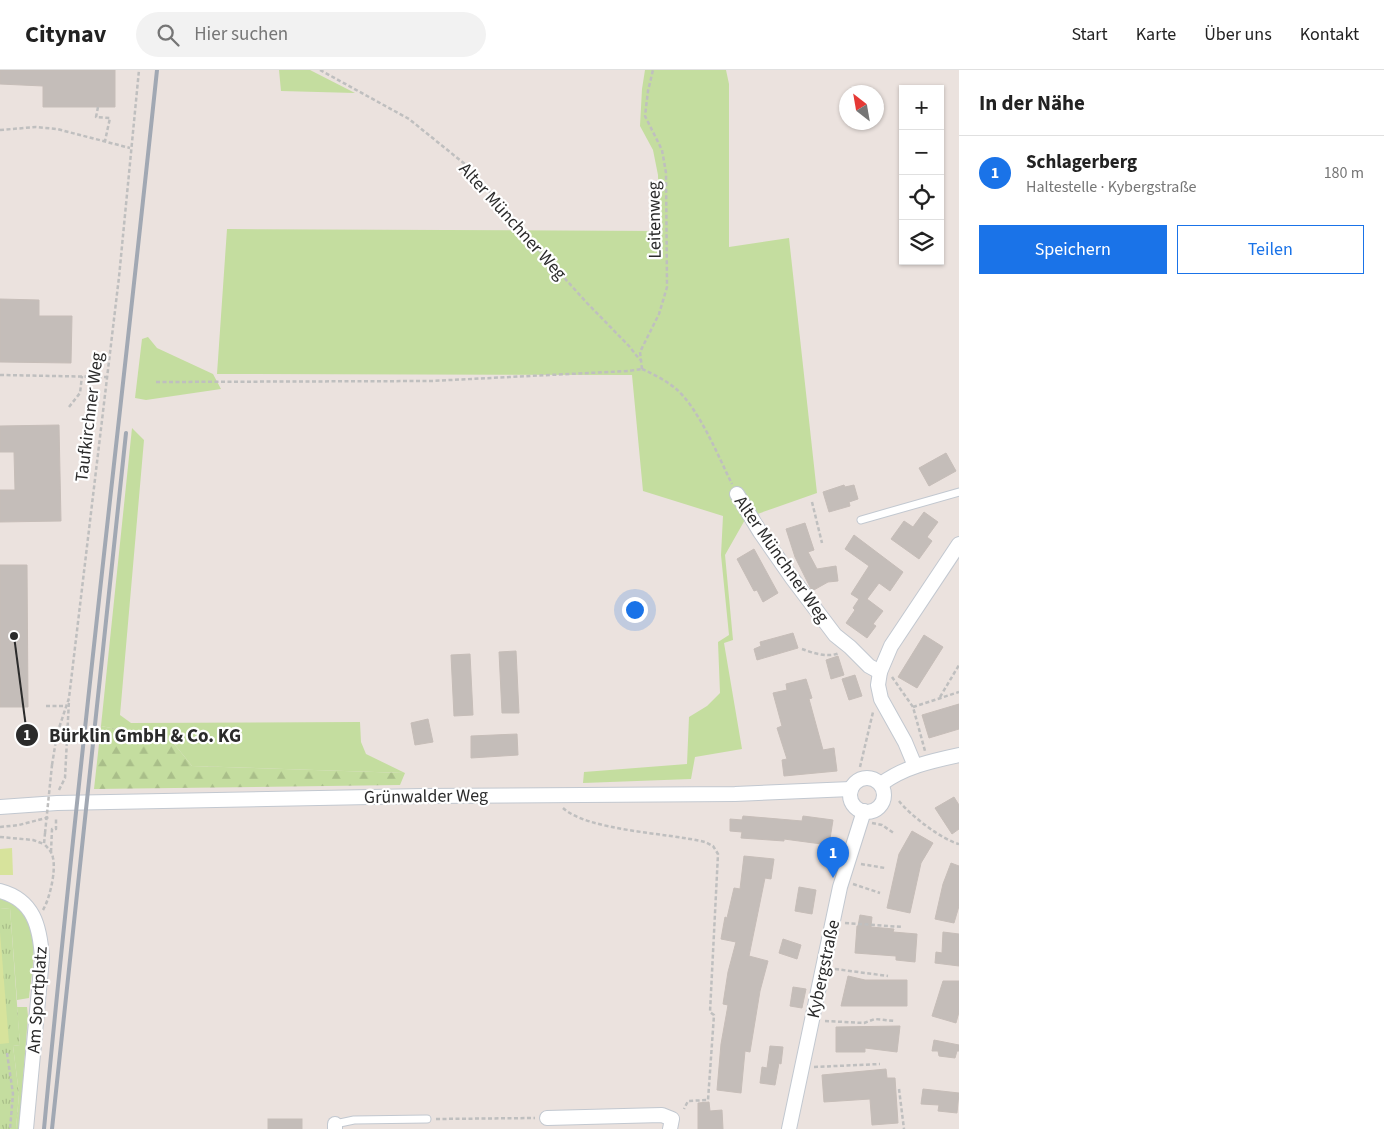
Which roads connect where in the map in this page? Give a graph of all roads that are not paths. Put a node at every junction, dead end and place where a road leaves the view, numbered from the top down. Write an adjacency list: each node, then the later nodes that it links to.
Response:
1 (959, 492): 3 (lane)
2 (737, 494): 5 (street, Alter Münchner Weg)
3 (861, 520)
4 (959, 544): 5 (street)
5 (885, 674): 7 (street)
6 (959, 755): 7 (street)
7 (922, 764): 8 (street)
8 (881, 784): 9 (street); 11 (street)
9 (851, 789): 10 (street, Grünwalder Weg); 11 (street)
10 (0, 807)
11 (864, 811): 18 (street, Kybergstraße)
12 (0, 891): 16 (street, Am Sportplatz)
13 (547, 1118): 17 (street)
14 (427, 1119): 15 (lane)
15 (335, 1126)
16 (26, 1129)
17 (670, 1129)
18 (789, 1129)

